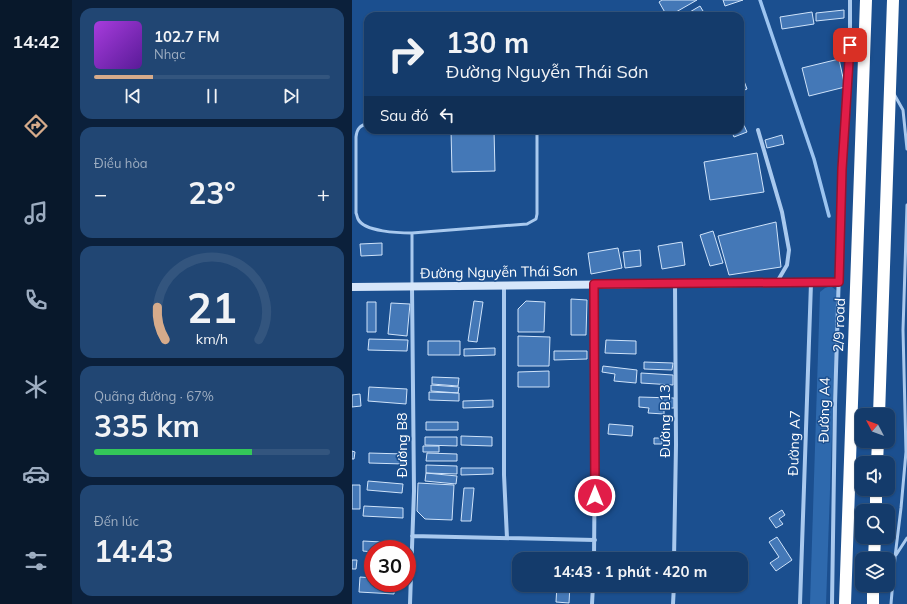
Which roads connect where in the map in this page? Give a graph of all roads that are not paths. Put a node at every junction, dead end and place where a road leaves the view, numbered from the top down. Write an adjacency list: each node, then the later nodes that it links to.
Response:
1 (850, 0): 14 (street, Đường A4)
2 (866, 0): 38 (highway, 2/9 road)
3 (893, 0): 4 (highway)
4 (890, 86): 8 (lane); 20 (highway)
5 (364, 124): 11 (lane)
6 (758, 130): 12 (street)
7 (537, 134): 11 (lane)
8 (907, 149)
9 (907, 205): 10 (lane)
10 (907, 212): 21 (lane)
11 (412, 233): 18 (lane)
12 (777, 282): 13 (street, Đường Nguyễn Thái Sơn); 15 (street, Đường Nguyễn Thái Sơn)
13 (811, 282): 14 (street, Đường Nguyễn Thái Sơn); 36 (street, Đường A7)
14 (839, 282): 37 (street, Đường A4)
15 (675, 283): 16 (street, Đường Nguyễn Thái Sơn); 27 (street, Đường B13)
16 (594, 284): 17 (street, Đường Nguyễn Thái Sơn); 25 (street)
17 (504, 285): 18 (street, Đường Nguyễn Thái Sơn); 23 (street)
18 (412, 286): 19 (street, Đường Nguyễn Thái Sơn); 22 (street, Đường B8)
19 (352, 287)
20 (879, 408)
21 (906, 451): 28 (lane)
22 (412, 536): 23 (street); 33 (street, Đường B8)
23 (507, 538): 25 (street)
24 (907, 538): 28 (lane)
25 (595, 540): 26 (street)
26 (594, 552)
27 (674, 552)
28 (895, 557)
29 (593, 592): 34 (street)
30 (674, 592): 35 (street)
31 (873, 592): 39 (highway)
32 (892, 592): 40 (lane)
33 (410, 604)
34 (592, 604)
35 (673, 604)
36 (800, 604)
37 (832, 604)
38 (845, 604)
39 (873, 604)
40 (891, 604)

